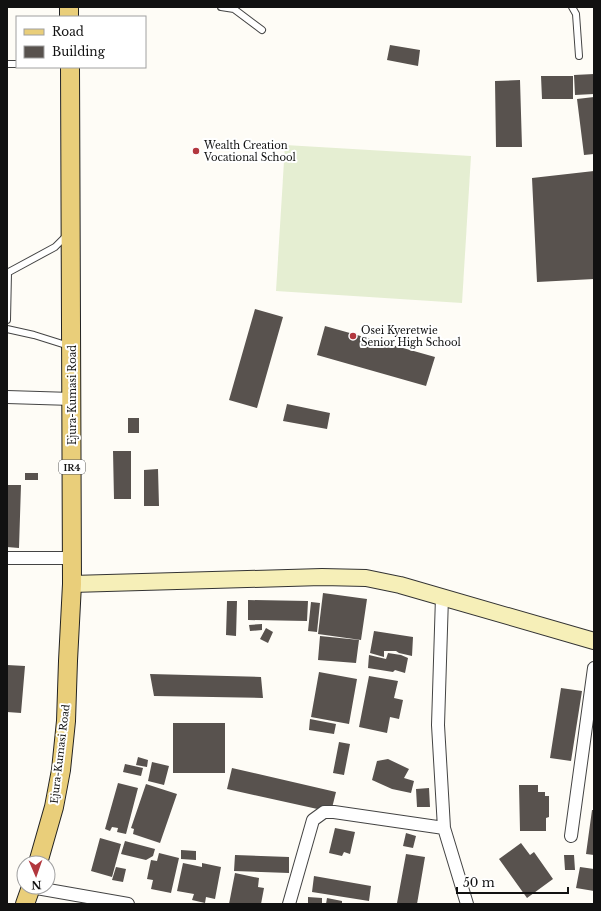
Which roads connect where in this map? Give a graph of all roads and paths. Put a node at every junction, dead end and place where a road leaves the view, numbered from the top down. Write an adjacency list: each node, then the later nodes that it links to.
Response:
1 (221, 7): 3 (lane)
2 (572, 7): 4 (lane)
3 (262, 30)
4 (579, 56)
5 (70, 68): 6 (main road, Ejura-Kumasi Road / IR4)
6 (71, 232): 7 (lane); 10 (main road, Ejura-Kumasi Road / IR4)
7 (8, 273): 8 (lane)
8 (7, 320)
9 (7, 329): 10 (lane)
10 (71, 346): 12 (main road, Ejura-Kumasi Road / IR4)
11 (7, 398): 12 (street)
12 (72, 399): 14 (main road, Ejura-Kumasi Road / IR4)
13 (7, 558): 14 (street)
14 (72, 558): 15 (main road, Ejura-Kumasi Road / IR4)
15 (72, 584): 16 (street); 21 (main road, Ejura-Kumasi Road / IR4)
16 (442, 597): 17 (street); 19 (street)
17 (594, 641)
18 (594, 668): 20 (street)
19 (444, 828): 24 (street); 25 (street)
20 (571, 836)
21 (40, 855)
22 (56, 891): 23 (street)
23 (128, 904)
24 (289, 904)
25 (467, 904)

